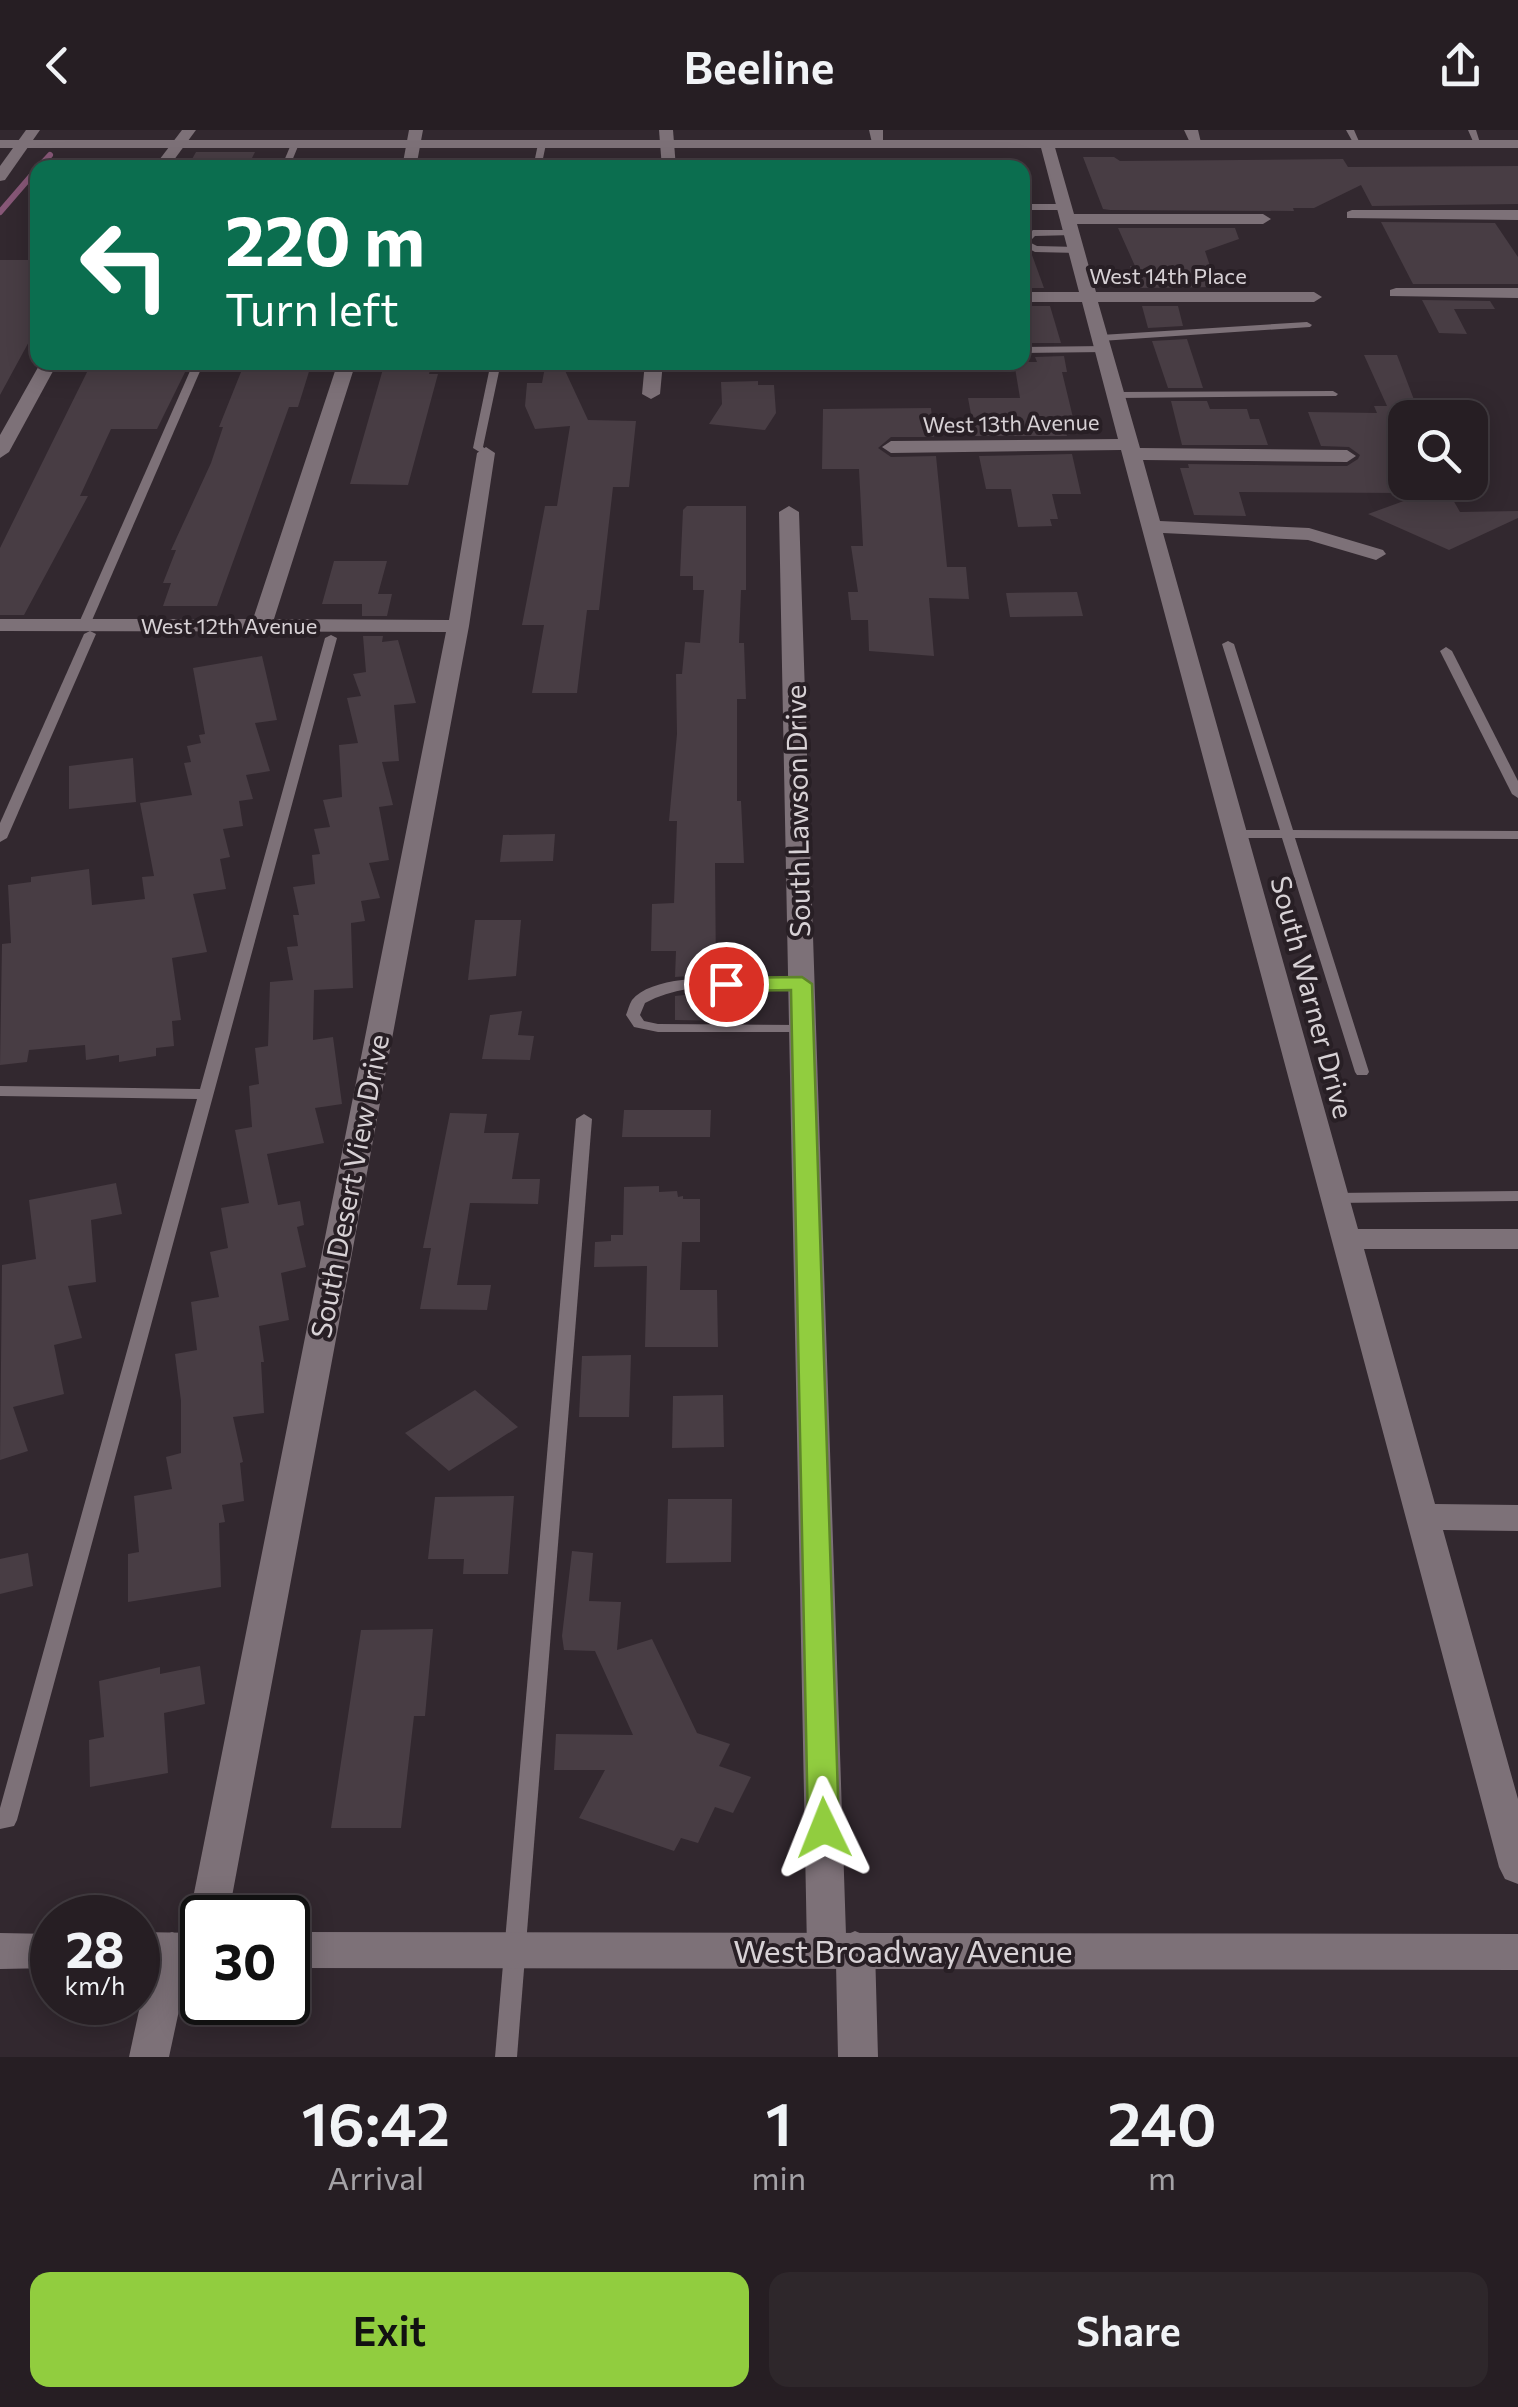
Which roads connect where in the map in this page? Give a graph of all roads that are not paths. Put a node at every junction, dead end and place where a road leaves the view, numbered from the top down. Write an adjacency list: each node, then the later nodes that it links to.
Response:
1 (33, 130): 10 (street)
2 (189, 130): 11 (street)
3 (415, 137): 12 (street); 13 (street)
4 (667, 137): 5 (street); 13 (street)
5 (877, 137): 14 (street)
6 (1194, 137): 7 (street); 14 (street)
7 (1354, 137): 8 (street)
8 (1475, 137): 15 (street)
9 (0, 144): 10 (street)
10 (23, 144): 11 (street); 19 (street)
11 (176, 144): 12 (street); 16 (street)
12 (296, 144): 17 (lane)
13 (542, 144): 18 (lane)
14 (1046, 144): 23 (street, South Warner Drive)
15 (1518, 144)
16 (165, 160)
17 (289, 160)
18 (539, 160)
19 (0, 177)
20 (1030, 210): 23 (lane)
21 (1518, 215): 24 (street)
22 (1263, 219): 23 (street)
23 (1071, 227): 29 (street, South Warner Drive)
24 (1518, 227)
25 (1396, 293): 26 (street)
26 (1518, 293)
27 (1314, 297): 29 (street, West 14th Place)
28 (1030, 298): 29 (street, West 14th Place)
29 (1090, 298): 31 (street, South Warner Drive)
30 (1306, 325): 31 (lane)
31 (1103, 344): 32 (lane); 40 (street, South Warner Drive)
32 (1030, 349)
33 (46, 370): 43 (street)
34 (196, 370): 52 (lane)
35 (344, 370): 50 (street)
36 (494, 370): 44 (lane)
37 (653, 370): 38 (street)
38 (651, 394)
39 (1332, 394): 40 (lane)
40 (1118, 395): 42 (street, South Warner Drive)
41 (891, 447): 42 (street, West 13th Avenue)
42 (1133, 449): 45 (street, West 13th Avenue); 47 (street, South Warner Drive)
43 (0, 452)
44 (486, 453): 51 (street, South Desert View Drive)
45 (1347, 456)
46 (789, 512): 61 (street, South Lawson Drive)
47 (1154, 528): 48 (street); 57 (street, South Warner Drive)
48 (1376, 554)
49 (0, 625): 52 (street, West 12th Avenue)
50 (262, 625): 51 (street, West 12th Avenue); 52 (street, West 12th Avenue)
51 (458, 626): 75 (street, South Desert View Drive)
52 (86, 630): 60 (lane)
53 (330, 638): 65 (lane)
54 (1228, 644): 58 (lane)
55 (1446, 651): 56 (lane)
56 (1518, 794)
57 (1236, 834): 58 (lane); 68 (street, South Warner Drive)
58 (1289, 834): 59 (lane); 63 (lane)
59 (1518, 835)
60 (0, 838)
61 (802, 984): 62 (street, South Lawson Drive); 62 (lane)
62 (802, 1029): 76 (street, South Lawson Drive)
63 (1362, 1072)
64 (0, 1092): 65 (lane)
65 (203, 1094): 73 (lane)
66 (584, 1118): 79 (lane)
67 (1518, 1196): 68 (lane)
68 (1334, 1198): 69 (street, South Warner Drive)
69 (1344, 1239): 70 (street); 71 (street, South Warner Drive)
70 (1518, 1239)
71 (1421, 1518): 72 (street); 74 (street, South Warner Drive)
72 (1518, 1518)
73 (0, 1820)
74 (1518, 1867)
75 (212, 1895)
76 (841, 1949): 79 (street, West Broadway Avenue); 81 (street, West Broadway Avenue); 85 (street, South Lawson Drive)
77 (30, 1950): 80 (street)
78 (310, 1950): 79 (street, West Broadway Avenue)
79 (515, 1950): 84 (lane)
80 (0, 1951)
81 (1518, 1952)
82 (180, 1960): 83 (street)
83 (150, 2057)
84 (506, 2057)
85 (858, 2057)

